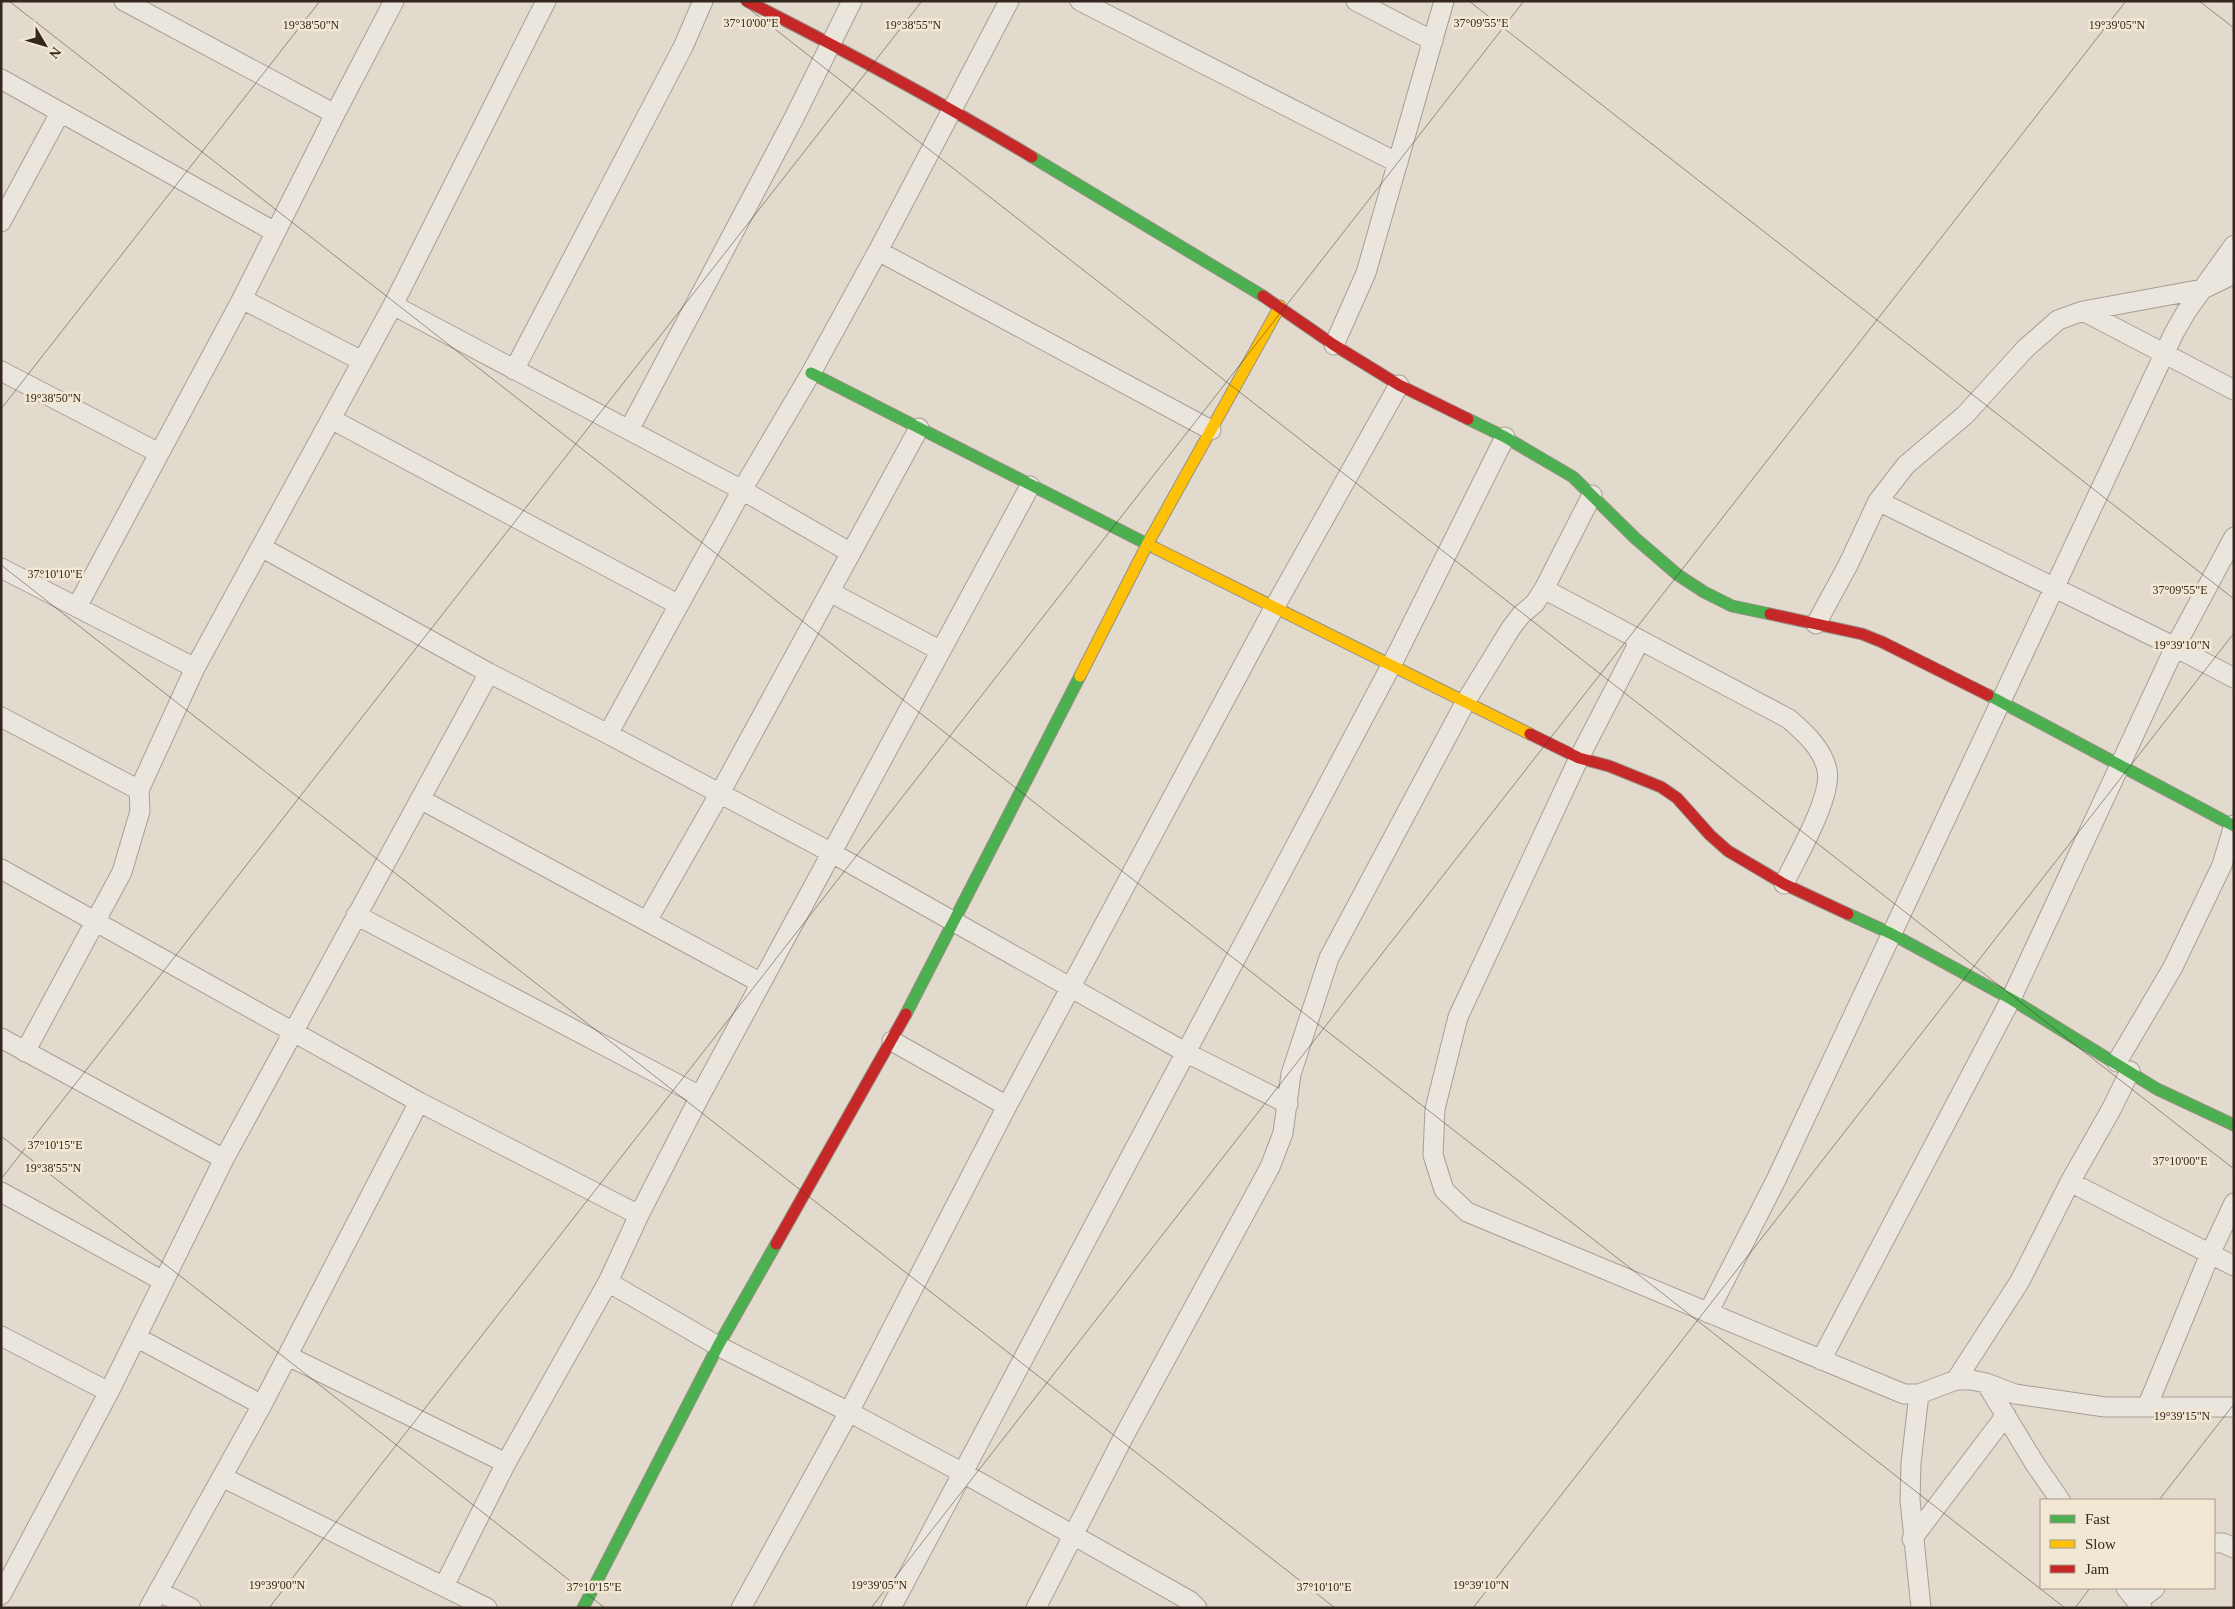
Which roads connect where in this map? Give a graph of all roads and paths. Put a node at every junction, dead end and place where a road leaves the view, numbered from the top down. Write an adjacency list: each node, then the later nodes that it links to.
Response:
1 (124, 1): 16 (street)
2 (394, 1): 16 (street)
3 (546, 1): 25 (street)
4 (703, 1): 31 (street)
5 (747, 1): 12 (street)
6 (852, 1): 12 (street)
7 (1009, 1): 14 (street)
8 (1080, 1): 17 (street)
9 (1356, 1): 11 (street)
10 (1444, 1): 11 (street)
11 (1432, 41): 17 (street)
12 (831, 43): 14 (street); 38 (street)
13 (1, 79): 15 (street)
14 (953, 109): 21 (street); 26 (street)
15 (60, 113): 18 (street); 19 (street)
16 (335, 114): 19 (street)
17 (1398, 163): 28 (street)
18 (1, 222)
19 (275, 232): 24 (street)
20 (2234, 245): 23 (street)
21 (878, 251): 33 (street); 39 (street)
22 (2234, 274): 23 (street)
23 (2203, 289): 27 (street); 29 (street)
24 (242, 299): 30 (street); 41 (street)
25 (393, 305): 30 (street); 31 (street)
26 (1280, 306): 28 (street); 39 (street)
27 (2083, 311): 29 (street); 45 (street)
28 (1334, 345): 34 (street)
29 (2164, 354): 35 (street); 51 (street)
30 (362, 361): 36 (street)
31 (514, 370): 38 (street)
32 (1, 372): 41 (street)
33 (811, 373): 37 (street); 43 (street)
34 (1399, 385): 40 (street); 56 (street)
35 (2234, 390)
36 (331, 418): 48 (street); 54 (street)
37 (920, 428): 42 (street); 49 (street)
38 (629, 430): 43 (street)
39 (1211, 430): 47 (street)
40 (1505, 437): 44 (street); 61 (street)
41 (159, 453): 55 (street)
42 (1030, 486): 47 (street); 60 (street)
43 (742, 490): 49 (street); 54 (street)
44 (1592, 495): 52 (street); 57 (street)
45 (1878, 501): 51 (street); 57 (street)
46 (2234, 537): 59 (street)
47 (1148, 544): 56 (street); 80 (street)
48 (261, 547): 62 (street); 63 (street)
49 (851, 553): 53 (street)
50 (1, 568): 55 (street)
51 (2056, 588): 59 (street); 66 (street)
52 (1544, 590): 58 (street); 65 (street)
53 (830, 592): 60 (street); 72 (street)
54 (679, 604): 68 (street)
55 (77, 607): 62 (street)
56 (1274, 608): 61 (street); 84 (street)
57 (1816, 624): 66 (street)
58 (1640, 640): 69 (street); 77 (street)
59 (2175, 647): 64 (street); 70 (street)
60 (941, 651): 75 (street)
61 (1392, 664): 65 (street); 90 (street)
62 (194, 668): 71 (street)
63 (489, 673): 68 (street); 73 (street)
64 (2234, 678)
65 (1466, 701): 69 (street); 94 (street)
66 (2000, 702): 70 (street); 82 (street)
67 (1, 717): 71 (street)
68 (608, 734): 72 (street)
69 (1579, 758): 77 (street); 106 (street)
70 (2118, 766): 74 (street); 85 (street)
71 (139, 790): 81 (street)
72 (720, 793): 75 (street); 79 (street)
73 (420, 799): 78 (street); 79 (street)
74 (2234, 825): 91 (street)
75 (832, 853): 80 (street); 83 (street)
76 (1, 869): 81 (street)
77 (1784, 884): 82 (street)
78 (356, 915): 86 (street); 92 (street)
79 (647, 921): 83 (street)
80 (954, 921): 84 (street); 88 (street)
81 (95, 922): 86 (street); 89 (street)
82 (1892, 934): 85 (street); 106 (street)
83 (761, 983): 92 (street)
84 (1071, 987): 90 (street); 95 (street)
85 (2011, 999): 91 (street); 111 (street)
86 (292, 1031): 93 (street); 97 (street)
87 (1, 1038): 89 (street)
88 (892, 1040): 95 (street); 109 (street)
89 (25, 1052): 97 (street)
90 (1185, 1052): 94 (street); 122 (street)
91 (2124, 1066): 96 (street); 98 (street)
92 (700, 1096): 101 (street)
93 (420, 1102): 101 (street); 110 (street)
94 (1288, 1104): 125 (street)
95 (1007, 1106): 119 (street)
96 (2234, 1125)
97 (224, 1159): 104 (street)
98 (2070, 1182): 102 (street); 112 (street)
99 (1, 1192): 104 (street)
100 (2234, 1203): 102 (street)
101 (639, 1215): 105 (street)
102 (2210, 1254): 103 (street); 117 (street)
103 (2234, 1266)
104 (162, 1281): 108 (street)
105 (608, 1282): 109 (street); 121 (street)
106 (1708, 1313): 111 (street)
107 (1, 1336): 114 (street)
108 (136, 1337): 114 (street); 116 (street)
109 (718, 1346): 119 (street); 136 (street)
110 (288, 1356): 116 (street); 121 (street)
111 (1821, 1360): 115 (street)
112 (1956, 1380): 113 (street); 115 (street)
113 (1986, 1383): 117 (street); 120 (street)
114 (109, 1392): 131 (street)
115 (1919, 1394): 126 (street)
116 (262, 1405): 123 (street)
117 (2147, 1407): 118 (street)
118 (2234, 1407)
119 (849, 1412): 122 (street); 137 (street)
120 (2006, 1415): 124 (street); 126 (street)
121 (506, 1462): 129 (street)
122 (963, 1473): 125 (street); 138 (street)
123 (222, 1477): 129 (street); 133 (street)
124 (2059, 1499)
125 (1074, 1534): 139 (street); 140 (street)
126 (1912, 1539): 141 (street)
127 (2215, 1543): 128 (street)
128 (2234, 1548)
129 (444, 1586): 135 (street)
130 (2153, 1589): 132 (street)
131 (1, 1595)
132 (2135, 1599)
133 (154, 1600): 134 (street)
134 (191, 1608)
135 (487, 1608)
136 (583, 1608)
137 (741, 1608)
138 (891, 1608)
139 (1036, 1608)
140 (1197, 1608)
141 (1921, 1608)

